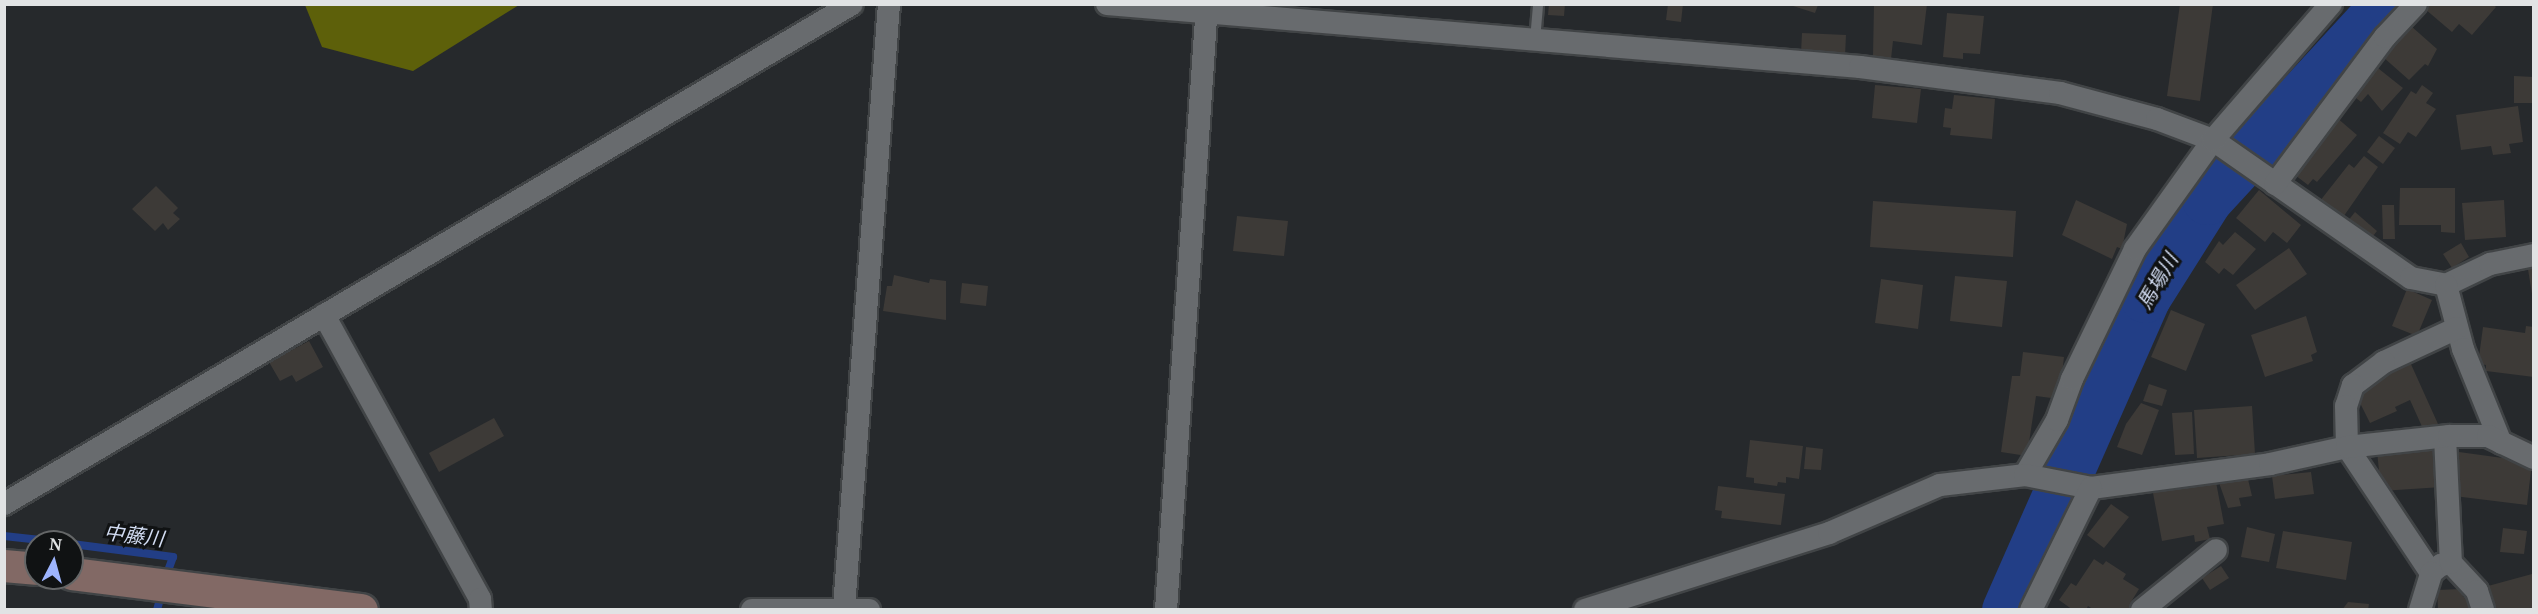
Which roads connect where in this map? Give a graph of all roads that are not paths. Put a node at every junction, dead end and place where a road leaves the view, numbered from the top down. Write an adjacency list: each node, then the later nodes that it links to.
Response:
1 (852, 4): 13 (street)
2 (889, 4): 27 (street)
3 (1107, 4): 7 (street)
4 (1538, 4): 8 (lane)
5 (2331, 4): 9 (street)
6 (2416, 4): 10 (street)
7 (1207, 9): 8 (street); 32 (street)
8 (1535, 40): 9 (street)
9 (2212, 140): 10 (street); 19 (street)
10 (2275, 184): 12 (street)
11 (2534, 255): 12 (street)
12 (2446, 285): 14 (street)
13 (324, 315): 21 (street); 29 (street)
14 (2457, 328): 16 (street); 17 (street)
15 (2445, 436): 16 (street); 17 (street); 25 (street)
16 (2501, 443): 18 (street)
17 (2347, 447): 20 (street); 25 (street)
18 (2534, 458)
19 (2031, 476): 20 (street); 33 (street)
20 (2091, 488): 34 (street)
21 (4, 504)
22 (2216, 550): 35 (street)
23 (4, 566): 24 (main road)
24 (24, 568)
25 (2441, 568): 36 (street); 37 (street)
26 (84, 575): 28 (main road)
27 (844, 608): 30 (street); 31 (street)
28 (362, 609)
29 (481, 609)
30 (752, 609)
31 (869, 609)
32 (1166, 609)
33 (1585, 609)
34 (2031, 609)
35 (2142, 609)
36 (2420, 609)
37 (2483, 609)

